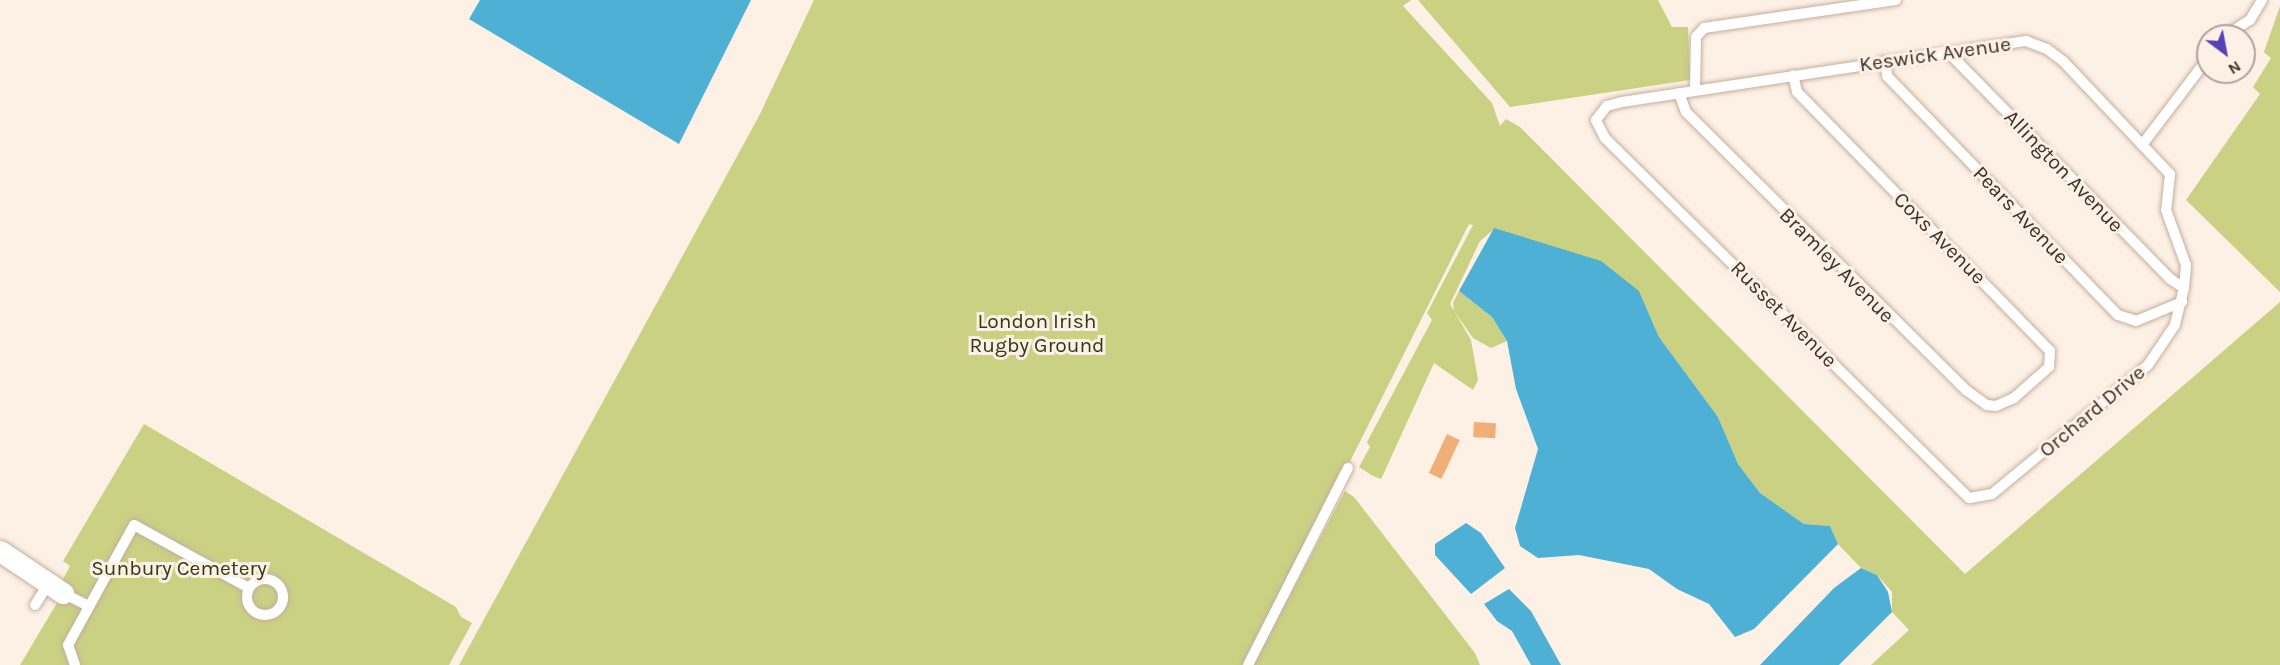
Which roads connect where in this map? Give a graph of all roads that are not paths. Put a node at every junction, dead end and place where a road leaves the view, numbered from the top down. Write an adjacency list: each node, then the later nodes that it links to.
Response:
1 (1896, 0): 8 (lane)
2 (2262, 0): 3 (lane)
3 (2244, 24)
4 (1947, 52): 5 (lane, Keswick Avenue); 11 (lane, Keswick Avenue); 12 (lane, Allington Avenue)
5 (1885, 61): 7 (lane, Keswick Avenue); 13 (lane, Pears Avenue)
6 (2196, 74): 11 (lane)
7 (1793, 75): 8 (lane, Keswick Avenue); 14 (lane, Coxs Avenue)
8 (1695, 90): 9 (lane, Keswick Avenue)
9 (1680, 93): 10 (lane, Keswick Avenue); 14 (lane, Bramley Avenue)
10 (1596, 120): 16 (lane, Russet Avenue)
11 (2142, 145): 12 (lane, Keswick Avenue)
12 (2184, 288): 13 (lane, Keswick Avenue)
13 (2182, 302): 16 (lane, Orchard Drive)
14 (2014, 398)
15 (1348, 468): 23 (lane)
16 (1980, 499)
17 (0, 551): 18 (street)
18 (56, 588): 20 (lane); 21 (lane)
19 (249, 588): 21 (lane)
20 (35, 605)
21 (88, 606): 22 (lane)
22 (75, 665)
23 (1248, 665)

